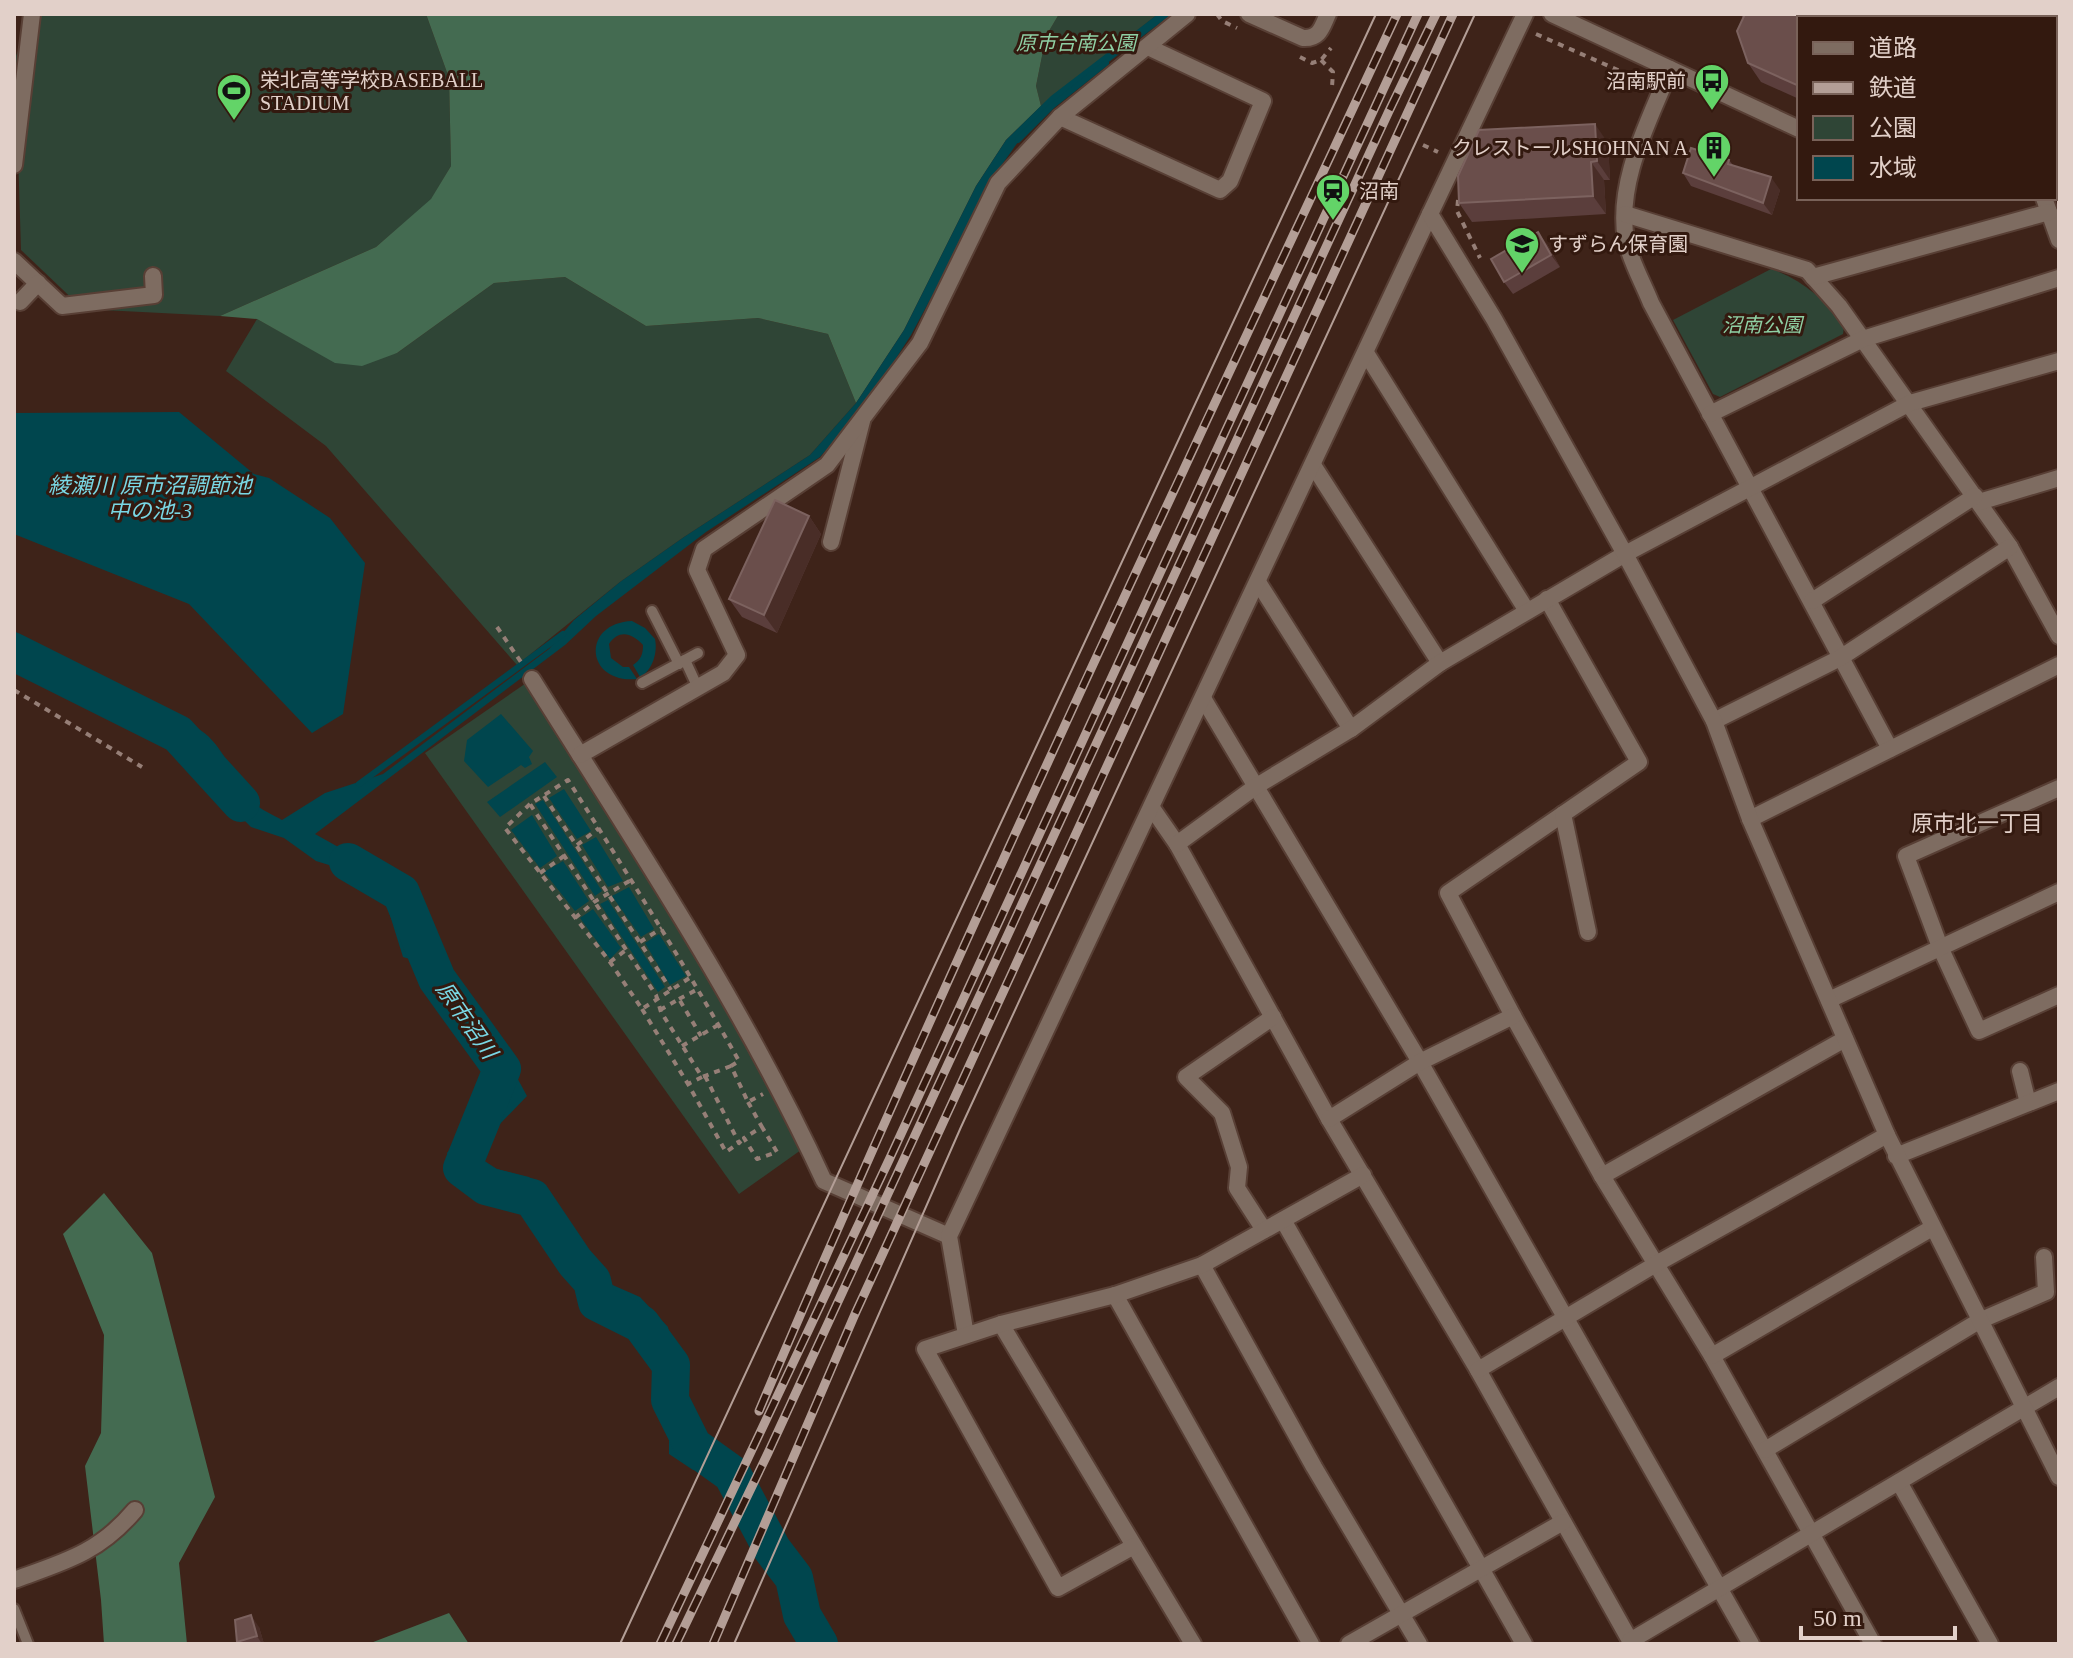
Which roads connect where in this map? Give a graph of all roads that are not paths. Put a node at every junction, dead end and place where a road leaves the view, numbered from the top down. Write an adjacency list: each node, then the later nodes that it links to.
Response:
1 (32, 14): 11 (street)
2 (1187, 14): 7 (street)
3 (1249, 14): 4 (street)
4 (1328, 14)
5 (1525, 14): 13 (street)
6 (1552, 14): 8 (street)
7 (1148, 47): 9 (street); 9 (street)
8 (1670, 69): 10 (street); 14 (street)
9 (1060, 117): 27 (street)
10 (1797, 128)
11 (14, 165)
12 (2046, 205): 15 (street); 18 (street)
13 (1430, 214): 23 (street); 34 (street)
14 (1625, 214): 18 (street); 26 (street)
15 (2059, 240)
16 (14, 261): 20 (street)
17 (153, 276): 20 (street)
18 (1813, 277): 22 (street)
19 (2059, 278): 22 (street)
20 (38, 283): 21 (street)
21 (20, 302)
22 (1863, 339): 25 (street); 26 (street)
23 (1366, 353): 28 (street); 39 (street)
24 (2059, 361): 25 (street)
25 (1910, 403): 30 (street); 31 (street)
26 (1710, 414): 30 (street)
27 (863, 415): 32 (street); 48 (street)
28 (1313, 465): 35 (street); 44 (street)
29 (2059, 478): 31 (street)
30 (1748, 487): 34 (street); 37 (street)
31 (1977, 499): 33 (street); 37 (street)
32 (831, 542)
33 (2010, 547): 40 (street); 42 (street)
34 (1625, 554): 36 (street); 50 (street)
35 (1258, 582): 49 (street); 51 (street)
36 (1547, 599): 39 (street); 57 (street)
37 (1812, 601): 42 (street)
38 (652, 611): 43 (lane)
39 (1527, 611): 44 (street)
40 (2059, 636)
41 (698, 653): 43 (lane)
42 (1840, 658): 50 (street); 52 (street)
43 (682, 662): 47 (lane); 48 (lane)
44 (1440, 663): 51 (street)
45 (2059, 665): 52 (street)
46 (532, 679): 53 (street)
47 (642, 683)
48 (698, 688): 53 (street)
49 (1203, 698): 54 (street); 56 (street)
50 (1714, 721): 58 (street)
51 (1351, 729): 54 (street)
52 (1890, 749): 58 (street)
53 (580, 755): 80 (street)
54 (1255, 787): 59 (street); 68 (street)
55 (2059, 788): 62 (street)
56 (1152, 808): 59 (street); 80 (street)
57 (1563, 814): 61 (street); 65 (street)
58 (1750, 819): 64 (street)
59 (1177, 844): 66 (street)
60 (2059, 892): 62 (street)
61 (1588, 932)
62 (1940, 947): 63 (street); 64 (street)
63 (2059, 995)
64 (1829, 1000): 67 (street)
65 (1513, 1016): 68 (street); 76 (street)
66 (1273, 1017): 72 (street); 79 (street)
67 (1845, 1039): 73 (street); 76 (street)
68 (1420, 1062): 72 (street); 85 (street)
69 (2020, 1071): 71 (street)
70 (2059, 1091): 71 (street)
71 (2028, 1103): 74 (street)
72 (1329, 1119): 75 (street)
73 (1887, 1135): 74 (street); 82 (street)
74 (1896, 1156): 78 (street)
75 (1363, 1175): 77 (street); 90 (street)
76 (1602, 1176): 82 (street)
77 (1283, 1220): 79 (street); 100 (street)
78 (1932, 1228): 86 (street); 89 (street)
79 (1264, 1230): 83 (street)
80 (949, 1236): 88 (street)
81 (2044, 1257): 86 (street)
82 (1656, 1264): 85 (street); 89 (street)
83 (1202, 1265): 84 (street); 104 (street)
84 (1115, 1295): 87 (street); 108 (street)
85 (1565, 1317): 90 (street); 102 (street)
86 (1979, 1321): 92 (street); 93 (street)
87 (1001, 1324): 88 (street); 99 (street)
88 (966, 1335): 99 (street)
89 (1712, 1356): 93 (street)
90 (1478, 1370): 97 (street)
91 (2059, 1387): 92 (street)
92 (2023, 1408): 94 (street); 95 (street)
93 (1765, 1450): 98 (street)
94 (2059, 1477)
95 (1899, 1482): 98 (street); 114 (street)
96 (135, 1510): 101 (street)
97 (1563, 1522): 100 (street); 105 (street)
98 (1812, 1534): 102 (street); 113 (street)
99 (1134, 1546): 107 (street)
100 (1481, 1569): 104 (street); 111 (street)
101 (14, 1580)
102 (1719, 1587): 105 (street); 112 (street)
103 (14, 1609): 106 (lane)
104 (1402, 1614): 109 (street); 110 (street)
105 (1631, 1643)
106 (28, 1644)
107 (1193, 1644)
108 (1311, 1644)
109 (1349, 1644)
110 (1419, 1644)
111 (1524, 1644)
112 (1751, 1644)
113 (1873, 1644)
114 (1990, 1644)

